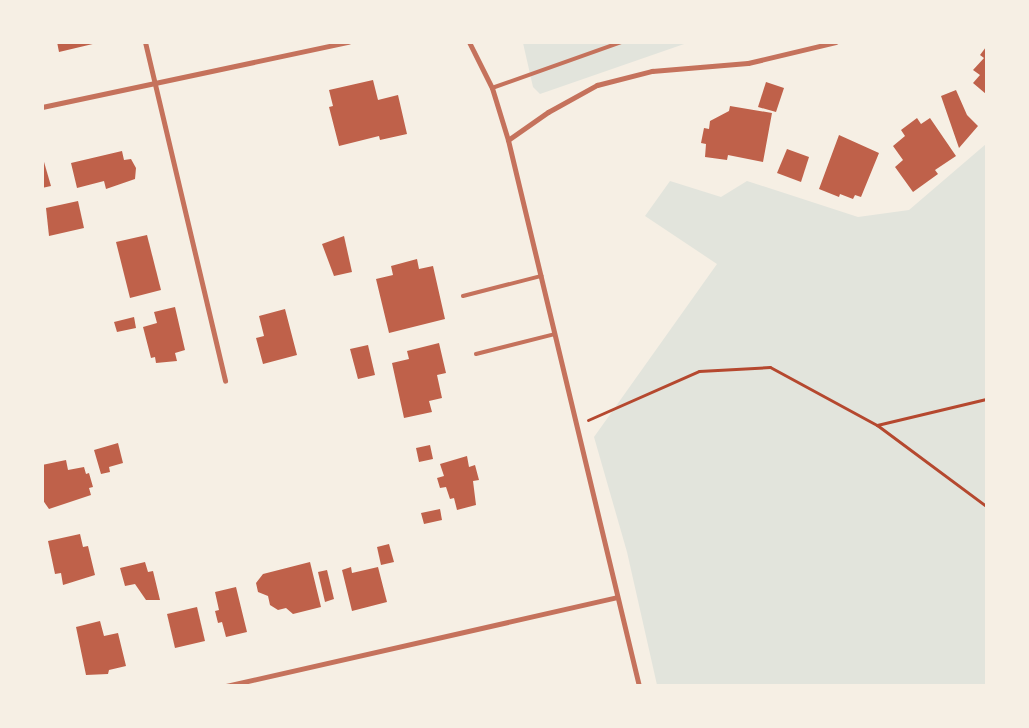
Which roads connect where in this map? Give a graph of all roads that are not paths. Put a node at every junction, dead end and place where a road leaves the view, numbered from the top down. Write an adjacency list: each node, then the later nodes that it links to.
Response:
1 (145, 42): 7 (street)
2 (348, 42): 7 (street)
3 (468, 42): 8 (street)
4 (621, 42): 6 (lane)
5 (836, 42): 10 (street)
6 (612, 44): 8 (lane)
7 (154, 81): 9 (street); 15 (street)
8 (492, 88): 10 (street)
9 (42, 106)
10 (508, 140): 11 (street)
11 (540, 276): 12 (lane); 13 (street)
12 (463, 296)
13 (555, 334): 14 (lane); 16 (street)
14 (476, 354)
15 (226, 380)
16 (617, 597): 17 (street); 18 (street)
17 (226, 686)
18 (638, 686)

